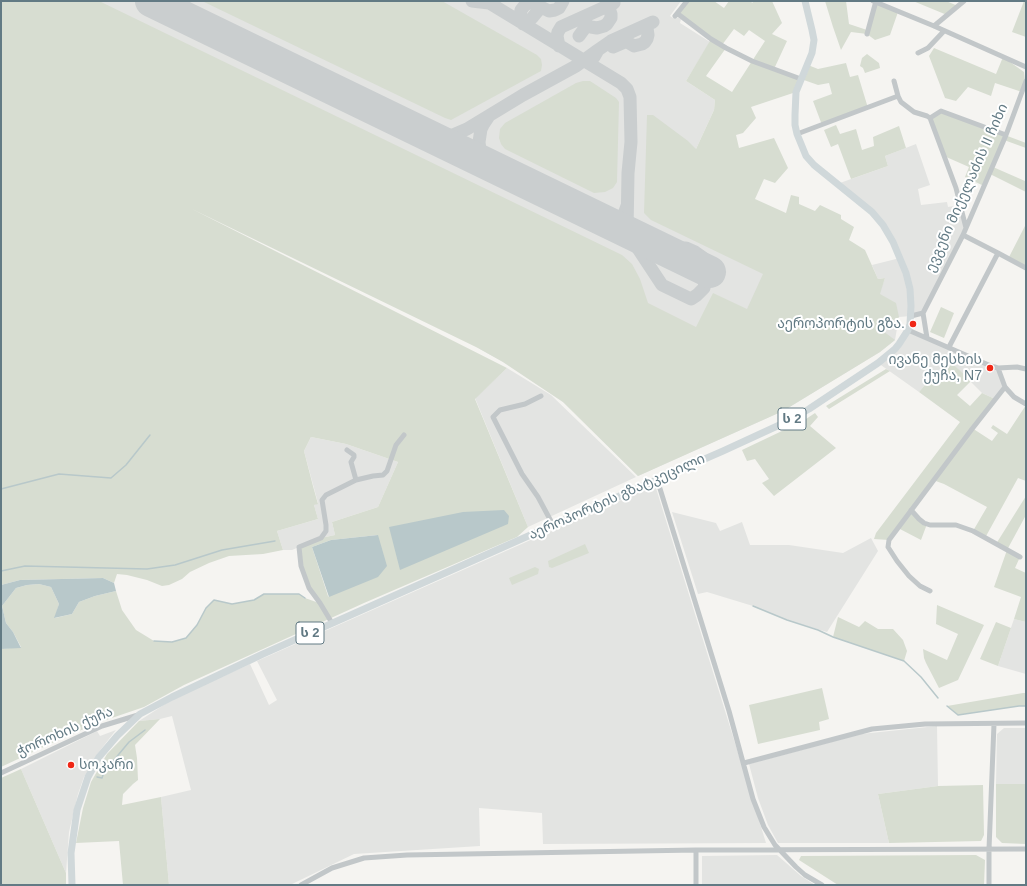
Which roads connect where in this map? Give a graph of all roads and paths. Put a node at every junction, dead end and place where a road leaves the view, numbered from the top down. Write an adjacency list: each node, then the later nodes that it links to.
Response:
1 (687, 1): 10 (street)
2 (805, 1): 10 (highway, აეროპორტის გზატკეცილი / ს 2)
3 (875, 1): 5 (street); 7 (street)
4 (964, 1): 5 (street)
5 (934, 26): 6 (street)
6 (944, 31): 8 (street); 9 (street)
7 (867, 34)
8 (918, 53)
9 (1026, 66)
10 (801, 79): 15 (highway, აეროპორტის გზატკეცილი / ს 2)
11 (894, 81): 13 (street)
12 (1026, 81): 16 (street, ევგენი მიქელაძის II ჩიხი)
13 (898, 96): 14 (street); 15 (street)
14 (930, 118): 16 (street); 17 (street)
15 (797, 134): 22 (highway, აეროპორტის გზატკეცილი / ს 2)
16 (1006, 136): 17 (street, ევგენი მიქელაძის II ჩიხი)
17 (966, 228): 18 (street, ევგენი მიქელაძის II ჩიხი)
18 (963, 235): 19 (street); 21 (street, ევგენი მიქელაძის II ჩიხი)
19 (998, 253): 20 (street); 25 (street)
20 (1026, 268)
21 (923, 313): 22 (street); 24 (street)
22 (911, 316): 23 (highway, აეროპორტის გზატკეცილი / ს 2)
23 (908, 330): 24 (street); 33 (highway, აეროპორტის გზატკეცილი / ს 2)
24 (927, 338): 25 (street)
25 (949, 347): 26 (street)
26 (998, 368): 27 (street); 28 (street)
27 (1026, 369)
28 (1005, 387): 30 (street); 35 (street)
29 (541, 396): 36 (street)
30 (1026, 404)
31 (404, 435): 34 (street)
32 (347, 450): 34 (street)
33 (657, 479): 36 (highway, აეროპორტის გზატკეცილი / ს 2); 43 (street)
34 (356, 480): 39 (street)
35 (911, 510): 37 (street); 38 (street)
36 (553, 525): 39 (highway, აეროპორტის გზატკეცილი / ს 2)
37 (1020, 557)
38 (930, 591)
39 (332, 623): 40 (highway, აეროპორტის გზატკეცილი / ს 2)
40 (140, 714): 44 (street, ჭოროხის ქუჩა); 49 (highway, აეროპორტის გზატკეცილი / ს 2)
41 (1026, 723): 42 (street)
42 (994, 724): 43 (street); 45 (street)
43 (744, 763): 48 (street)
44 (1, 773)
45 (989, 849): 46 (street); 48 (street); 53 (street)
46 (1026, 849)
47 (696, 850): 48 (street); 50 (street); 51 (street)
48 (780, 850): 52 (street)
49 (72, 885)
50 (301, 885)
51 (696, 885)
52 (822, 885)
53 (989, 885)

